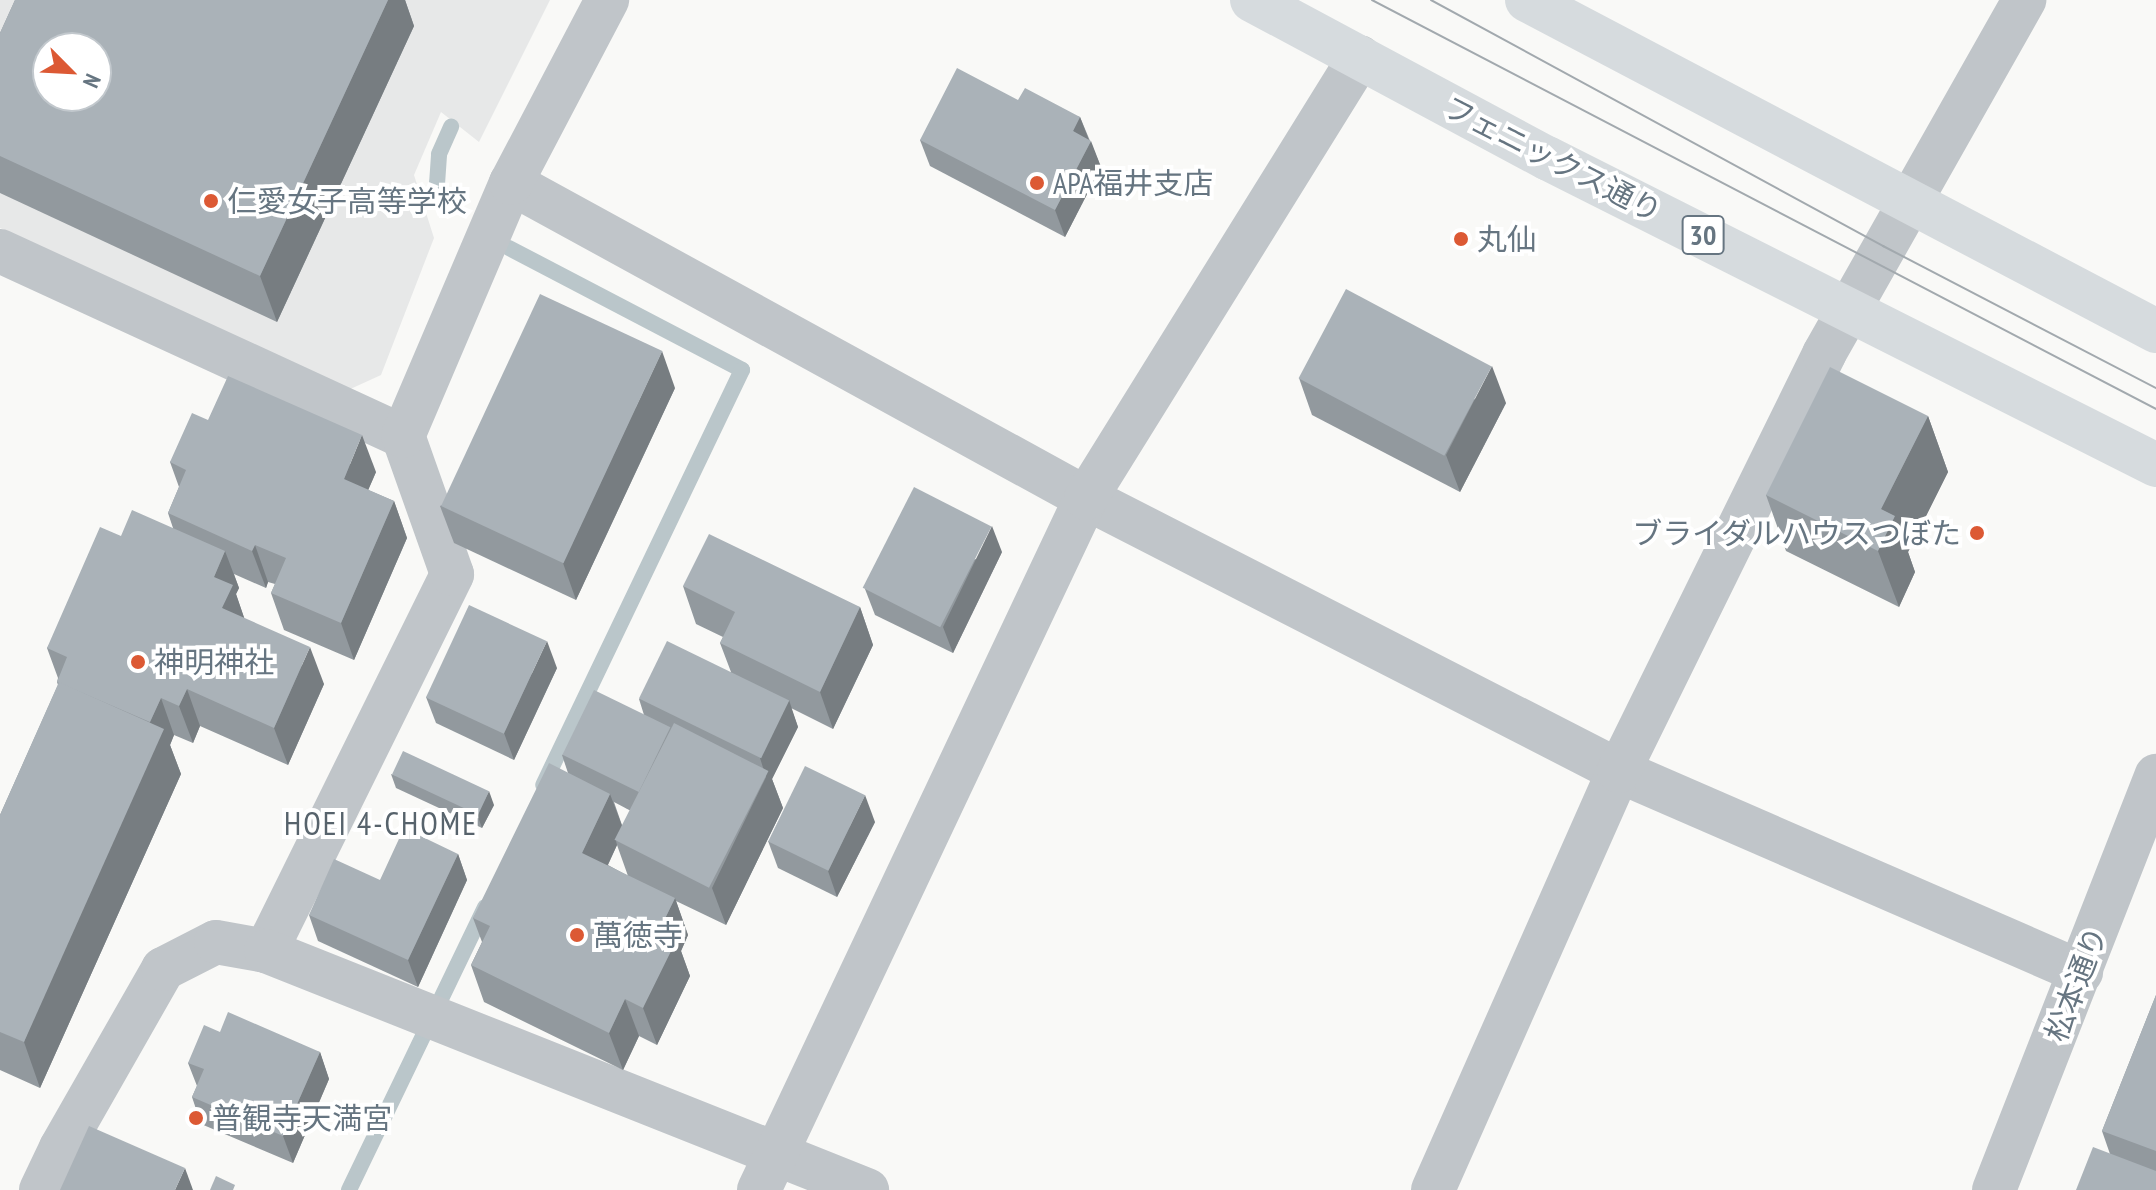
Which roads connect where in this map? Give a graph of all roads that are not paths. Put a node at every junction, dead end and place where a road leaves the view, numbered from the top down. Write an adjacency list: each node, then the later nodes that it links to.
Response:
1 (607, 0): 6 (street)
2 (1252, 0): 5 (main road, フェニックス通り / 30)
3 (1527, 0): 7 (main road)
4 (2024, 0): 7 (street)
5 (1360, 57): 9 (main road, フェニックス通り / 30); 13 (street)
6 (511, 183): 11 (street); 13 (street)
7 (1908, 203): 9 (street); 10 (main road)
8 (0, 251): 11 (street)
9 (1849, 307): 12 (main road, フェニックス通り / 30); 14 (street)
10 (2156, 331)
11 (403, 436): 16 (street)
12 (2156, 465)
13 (1086, 498): 14 (street); 18 (street)
14 (1619, 771): 17 (street); 21 (street)
15 (2156, 776): 17 (street, 松本通り)
16 (266, 951): 18 (street); 19 (street)
17 (2081, 972): 22 (street, 松本通り)
18 (768, 1172): 20 (street)
19 (41, 1190)
20 (867, 1190)
21 (1433, 1190)
22 (1994, 1190)

